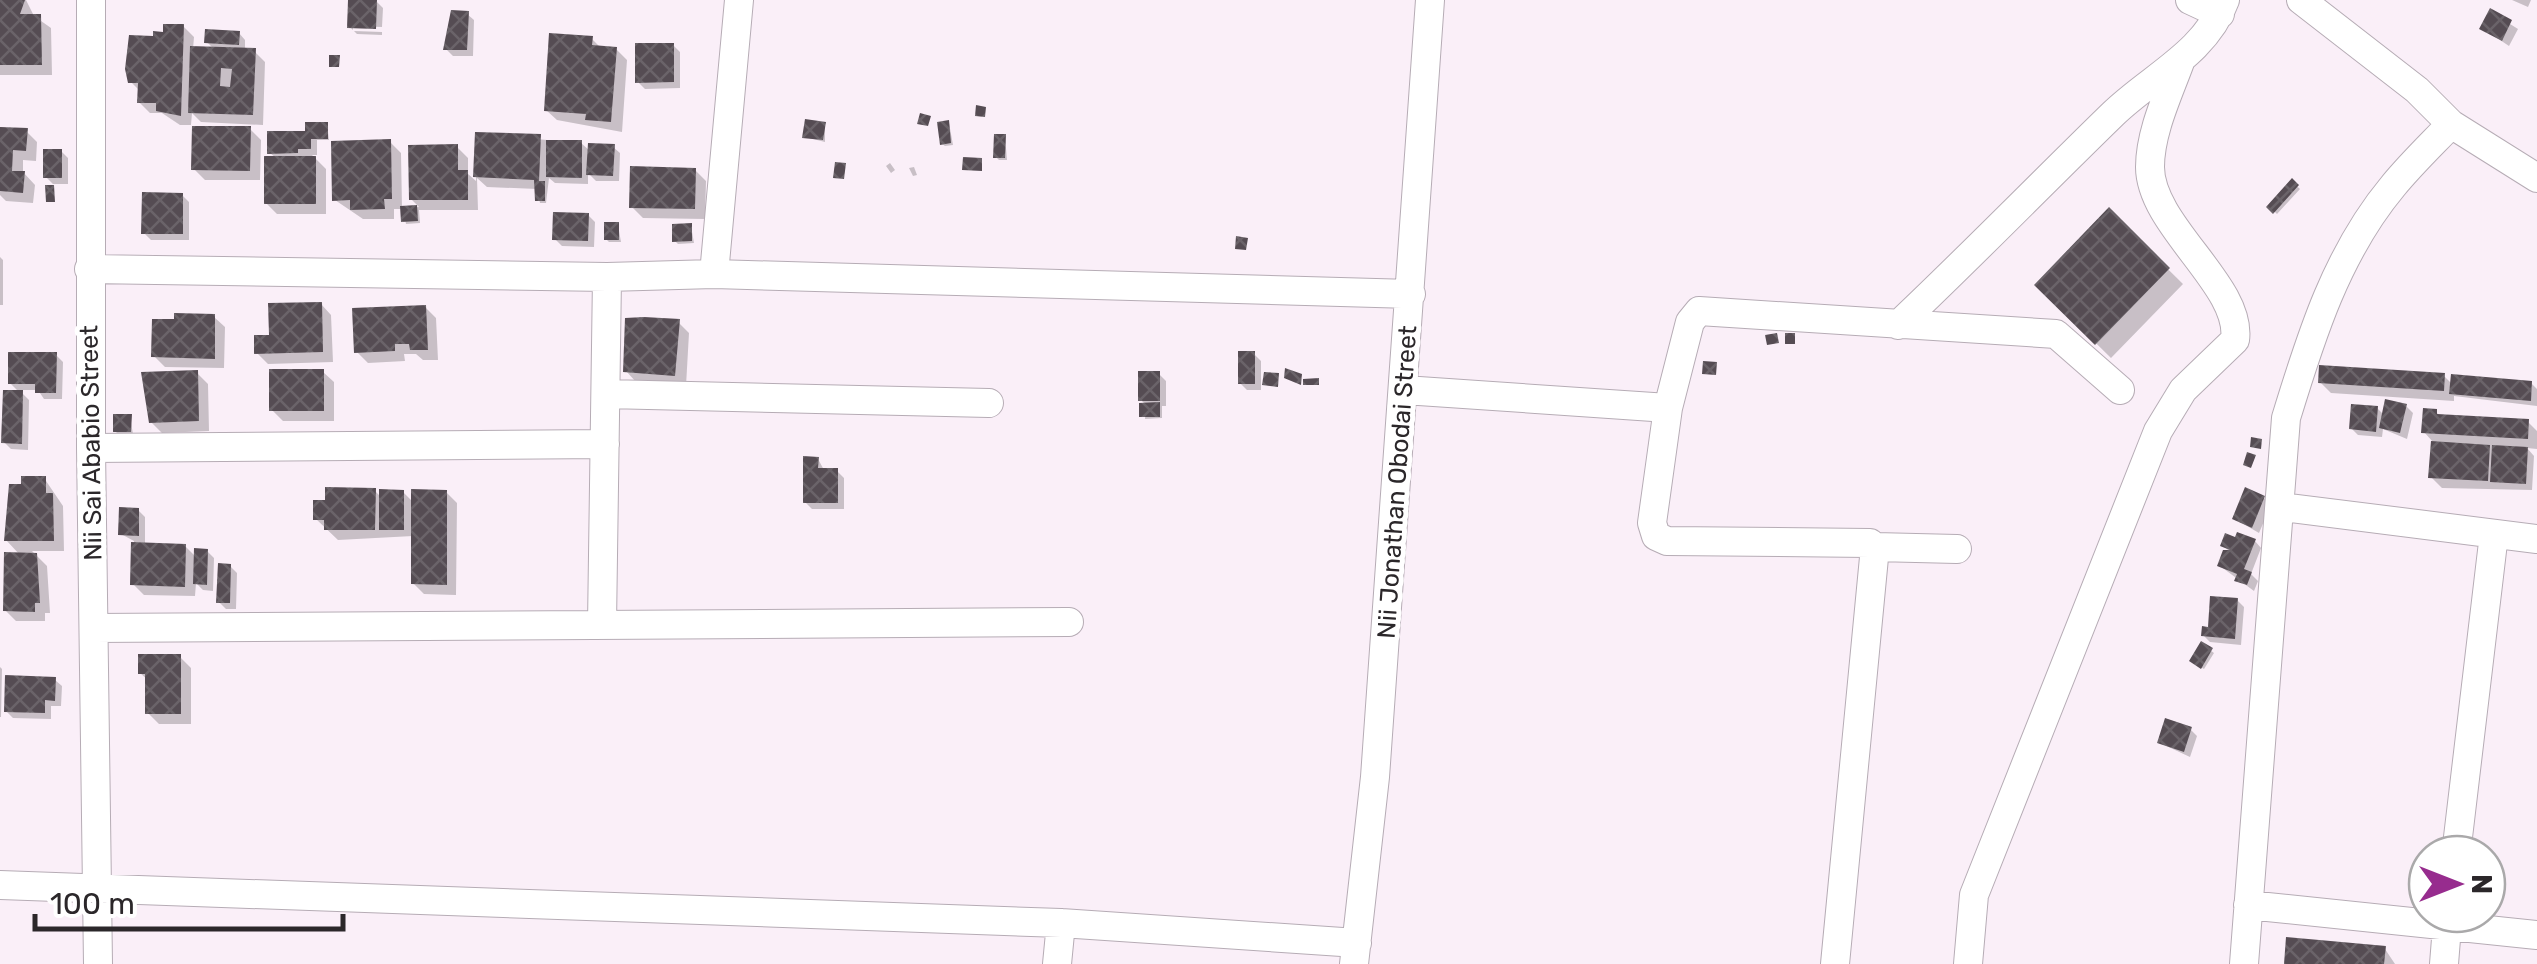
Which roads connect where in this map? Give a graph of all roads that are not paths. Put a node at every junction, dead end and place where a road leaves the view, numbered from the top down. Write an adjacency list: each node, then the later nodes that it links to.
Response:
1 (90, 0): 10 (street, Nii Sai Ababio Street)
2 (739, 0): 11 (street)
3 (1430, 0): 13 (street, Nii Jonathan Obodai Street)
4 (2190, 0): 6 (street)
5 (2301, 0): 8 (street)
6 (2223, 7): 7 (street)
7 (2180, 62): 14 (street); 43 (street)
8 (2451, 124): 9 (street); 22 (street)
9 (2537, 178)
10 (89, 269): 12 (street); 21 (street, Nii Sai Ababio Street)
11 (714, 274): 12 (street); 13 (street)
12 (607, 277): 17 (street)
13 (1411, 294): 15 (street, Nii Jonathan Obodai Street)
14 (1898, 325): 16 (street); 19 (street)
15 (1404, 390): 19 (street); 39 (street, Nii Jonathan Obodai Street)
16 (2120, 390)
17 (606, 394): 18 (street); 20 (street)
18 (989, 402)
19 (1668, 408): 25 (street)
20 (605, 444): 21 (street); 28 (street)
21 (90, 448): 29 (street, Nii Sai Ababio Street)
22 (2282, 508): 23 (street); 33 (street)
23 (2494, 534): 24 (street); 30 (street)
24 (2537, 539)
25 (1876, 547): 26 (street); 42 (street)
26 (1958, 548)
27 (1069, 622): 28 (street)
28 (602, 625): 29 (street)
29 (94, 628): 32 (street, Nii Sai Ababio Street)
30 (2458, 834)
31 (0, 886): 32 (street)
32 (98, 887): 35 (street); 40 (street, Nii Sai Ababio Street)
33 (2248, 905): 34 (street); 44 (street)
34 (2407, 917)
35 (1060, 923): 39 (street); 41 (street)
36 (2507, 929): 38 (street)
37 (2447, 934): 45 (street)
38 (2537, 934)
39 (1355, 954)
40 (98, 964)
41 (1057, 964)
42 (1835, 964)
43 (1968, 964)
44 (2244, 964)
45 (2444, 964)

